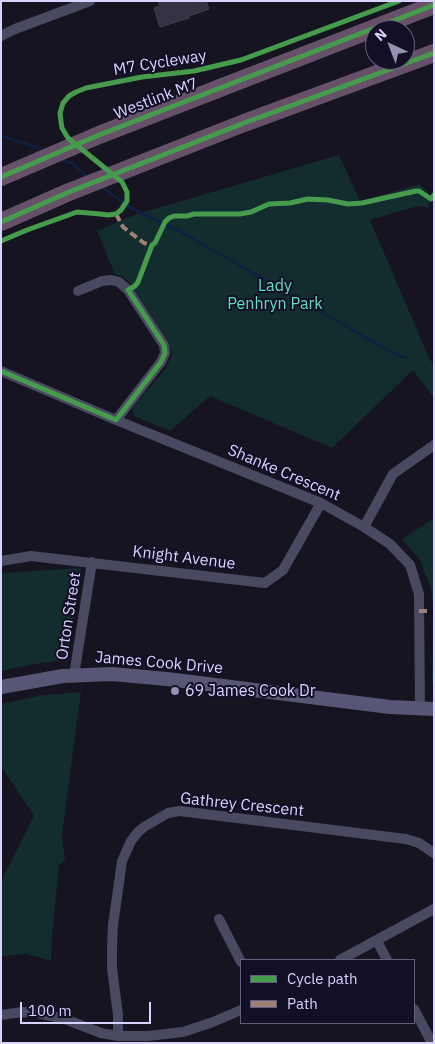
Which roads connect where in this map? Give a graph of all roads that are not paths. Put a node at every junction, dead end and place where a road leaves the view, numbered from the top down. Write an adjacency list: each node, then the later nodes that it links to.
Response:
1 (90, 1): 3 (street)
2 (434, 5): 9 (highway, Westlink M7)
3 (1, 36)
4 (434, 53): 6 (highway)
5 (434, 58): 7 (highway)
6 (415, 61)
7 (415, 63)
8 (391, 70): 10 (highway)
9 (1, 177)
10 (1, 222)
11 (78, 291): 13 (street)
12 (1, 371): 13 (street, Shanke Crescent)
13 (116, 420): 15 (street, Shanke Crescent)
14 (434, 445): 16 (street)
15 (321, 503): 16 (street, Shanke Crescent); 18 (street, Knight Avenue)
16 (364, 527): 21 (street, Shanke Crescent)
17 (1, 561): 18 (street, Knight Avenue)
18 (92, 562): 19 (street, Orton Street)
19 (74, 675): 20 (street, James Cook Drive); 21 (street, James Cook Drive)
20 (1, 687)
21 (427, 709)
22 (434, 853): 32 (street, Gathrey Crescent)
23 (434, 910): 25 (street)
24 (219, 919): 28 (street)
25 (377, 941): 26 (street); 27 (street)
26 (342, 959)
27 (386, 959)
28 (240, 960)
29 (240, 1010): 32 (street)
30 (415, 1011): 33 (street)
31 (1, 1015): 32 (street)
32 (118, 1036)
33 (432, 1043)

